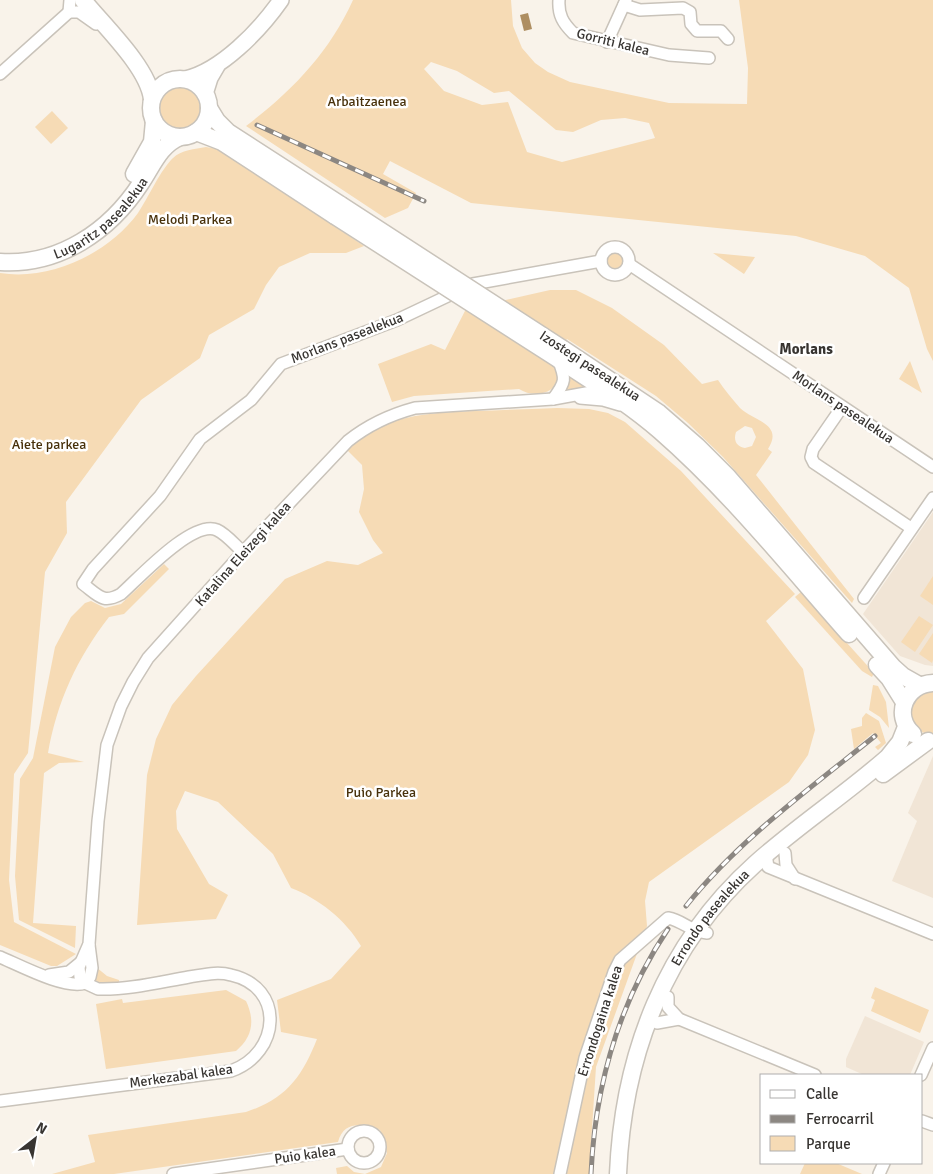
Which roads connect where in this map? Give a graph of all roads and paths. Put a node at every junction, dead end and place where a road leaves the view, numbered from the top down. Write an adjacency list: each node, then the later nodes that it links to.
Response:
1 (70, 0): 7 (street)
2 (83, 0): 11 (main road)
3 (93, 0): 16 (main road)
4 (281, 0): 14 (street)
5 (559, 0): 9 (street, Gorriti kalea)
6 (625, 2): 8 (street); 9 (street)
7 (69, 12): 11 (street); 15 (street)
8 (728, 38)
9 (607, 42): 12 (street, Gorriti kalea)
10 (703, 48): 12 (street)
11 (124, 49): 17 (main road)
12 (691, 57): 13 (street, Gorriti kalea)
13 (709, 58)
14 (218, 65): 16 (street); 18 (street)
15 (0, 74)
16 (178, 79): 17 (main road); 18 (main road)
17 (152, 99): 19 (main road)
18 (207, 101): 20 (main road); 22 (main road, Izostegi pasealekua)
19 (154, 121): 21 (main road); 23 (main road, Lugaritz pasealekua)
20 (196, 132): 21 (main road); 22 (main road, Izostegi pasealekua)
21 (180, 137): 25 (main road, Lugaritz pasealekua)
22 (338, 210): 27 (main road, Izostegi pasealekua, bridge)
23 (0, 251)
24 (601, 261): 26 (street); 26 (street); 36 (street, Morlans pasealekua)
25 (0, 262)
26 (629, 264): 30 (street, Morlans pasealekua)
27 (561, 354): 28 (main road, Izostegi pasealekua); 29 (street); 32 (main road, Izostegi pasealekua)
28 (604, 389): 29 (street, Katalina Eleizegi kalea); 31 (main road, Izostegi pasealekua); 32 (street, Katalina Eleizegi kalea)
29 (553, 398): 31 (street); 36 (street, Katalina Eleizegi kalea)
30 (842, 406): 33 (street, Morlans pasealekua); 35 (street)
31 (630, 407): 39 (main road, Izostegi pasealekua)
32 (659, 413): 38 (main road, Izostegi pasealekua)
33 (933, 467)
34 (933, 498): 35 (street)
35 (912, 528): 37 (street)
36 (243, 552): 47 (street, Katalina Eleizegi kalea)
37 (864, 598)
38 (926, 684): 39 (main road)
39 (904, 702): 40 (main road)
40 (906, 727): 41 (main road); 43 (main road, Errondo pasealekua)
41 (930, 742): 42 (main road, Errondo pasealekua)
42 (785, 853): 43 (main road, Errondo pasealekua); 44 (street)
43 (767, 860): 44 (street); 45 (main road, Errondo pasealekua)
44 (794, 879): 46 (street)
45 (701, 932): 52 (main road, Errondo pasealekua); 61 (street, Errondogaina kalea); 62 (main road, Errondo pasealekua)
46 (933, 934)
47 (89, 944): 49 (street, Katalina Eleizegi kalea); 51 (street)
48 (0, 957): 50 (street, Merkezabal kalea)
49 (80, 963): 50 (street); 51 (street)
50 (38, 972): 51 (street, Merkezabal kalea)
51 (84, 983): 58 (street, Merkezabal kalea)
52 (668, 997): 53 (street); 54 (main road, Errondo pasealekua)
53 (680, 1019): 54 (street); 56 (street)
54 (657, 1023): 63 (main road, Errondo pasealekua)
55 (933, 1048): 57 (street)
56 (813, 1074)
57 (921, 1074)
58 (0, 1100)
59 (348, 1149): 60 (street, Puio kalea)
60 (173, 1174)
61 (560, 1174)
62 (618, 1174)
63 (629, 1174)

